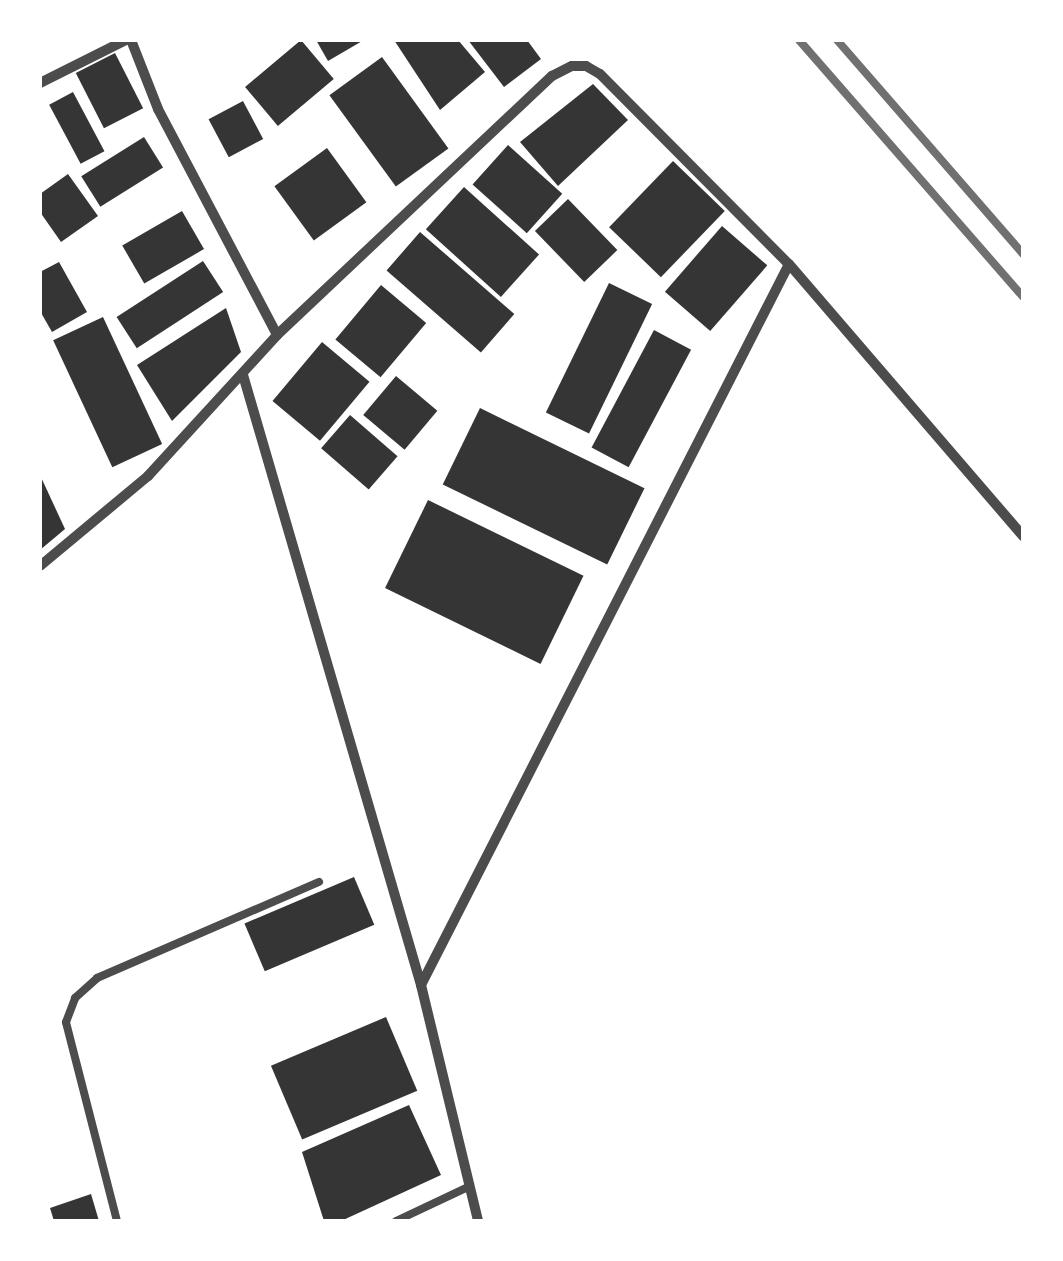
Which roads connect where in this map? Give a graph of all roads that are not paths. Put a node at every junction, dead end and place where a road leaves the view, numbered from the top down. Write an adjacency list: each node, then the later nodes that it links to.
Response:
1 (128, 40): 2 (street); 4 (street)
2 (40, 82)
3 (788, 264): 4 (street); 6 (street); 9 (street)
4 (277, 334): 5 (street)
5 (243, 375): 7 (street); 9 (street)
6 (1023, 536)
7 (40, 566)
8 (318, 882): 11 (lane)
9 (421, 985): 10 (street)
10 (468, 1187): 12 (lane); 13 (street)
11 (117, 1221)
12 (396, 1221)
13 (478, 1221)

